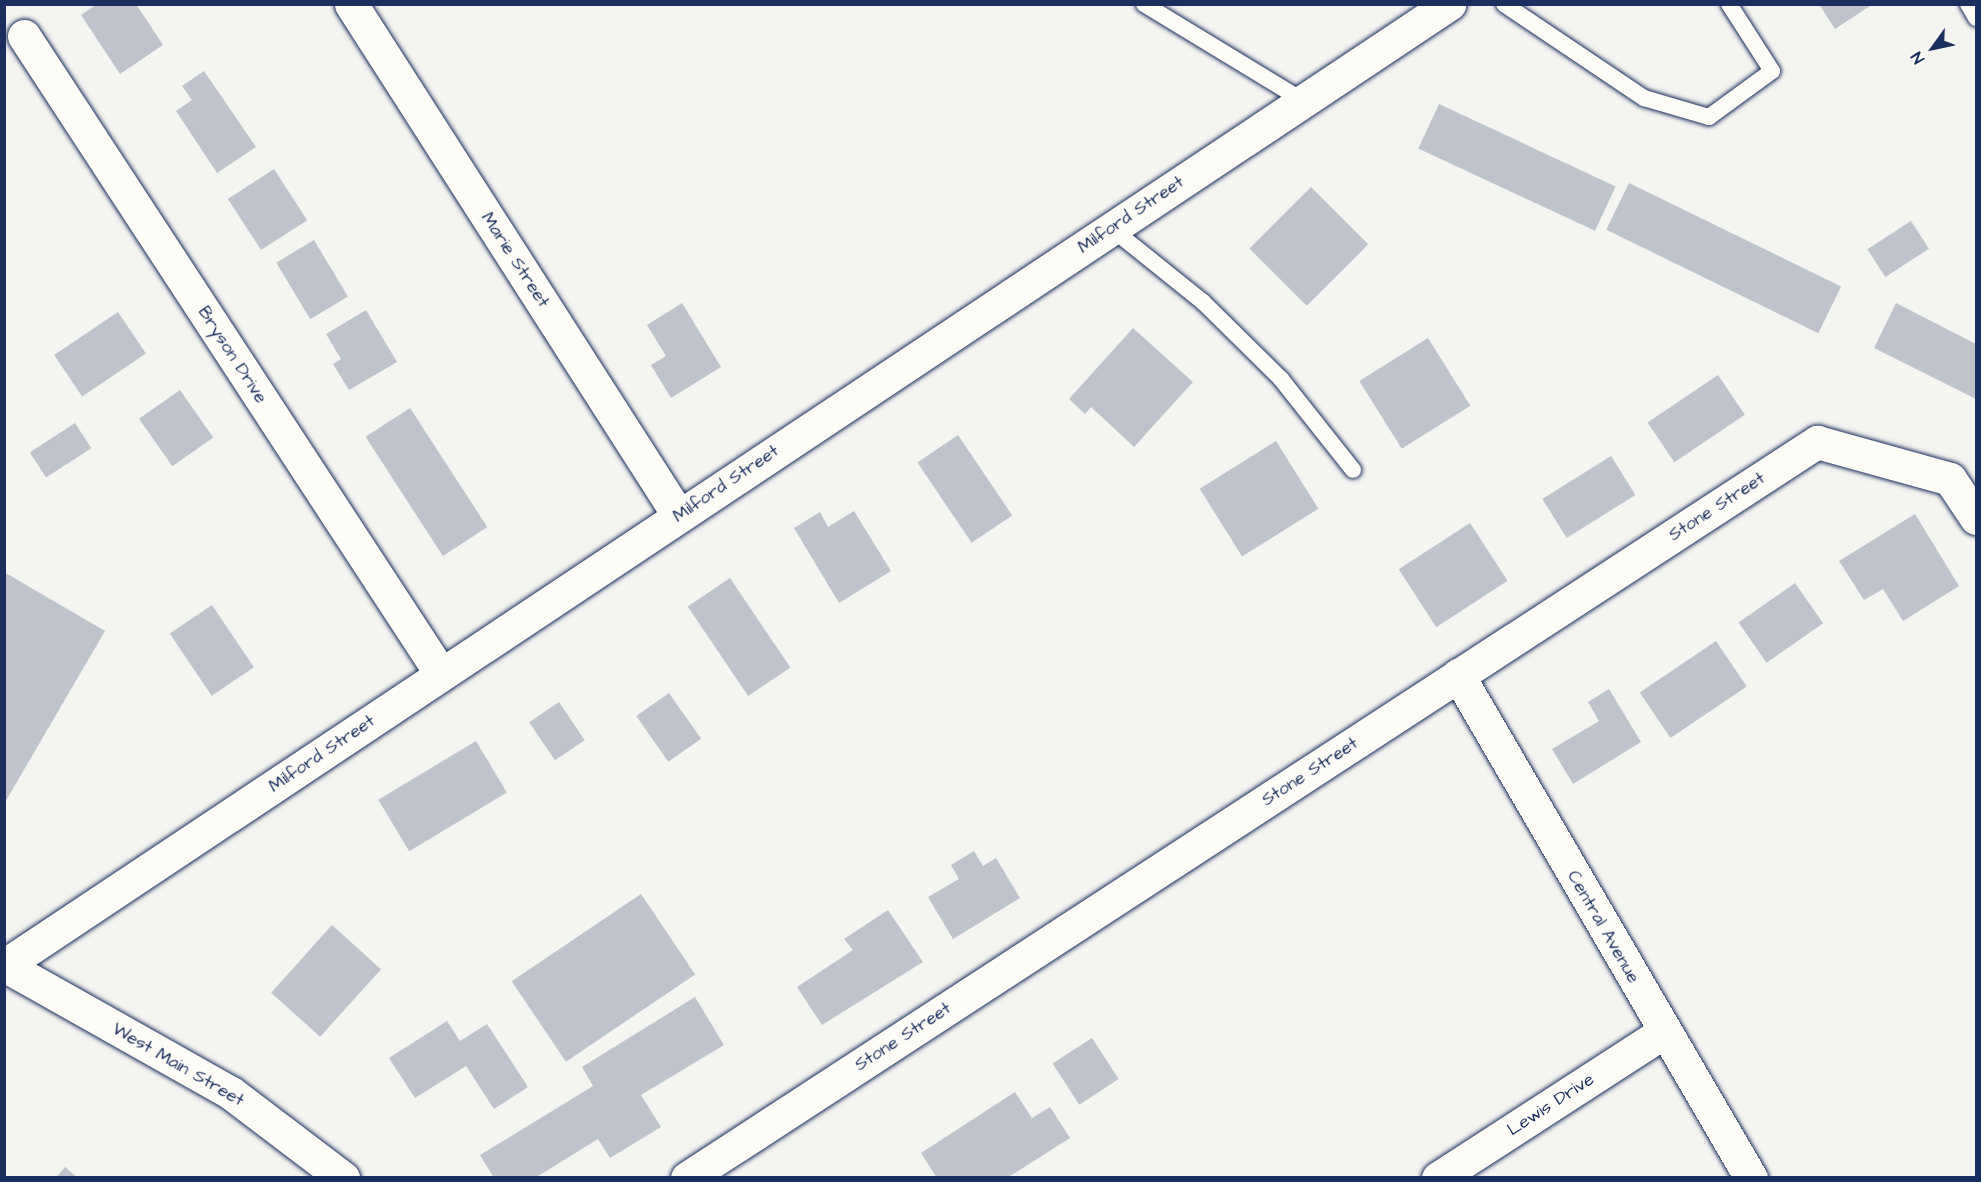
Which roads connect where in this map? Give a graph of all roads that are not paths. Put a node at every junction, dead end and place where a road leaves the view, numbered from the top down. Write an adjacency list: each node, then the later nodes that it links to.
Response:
1 (351, 4): 12 (street, Marie Street)
2 (1449, 4): 9 (street, Milford Street)
3 (1504, 4): 4 (lane)
4 (1729, 4)
5 (1968, 4): 7 (lane)
6 (1153, 7): 9 (lane)
7 (1977, 18)
8 (24, 36): 14 (street, Bryson Drive)
9 (1302, 100): 10 (street, Milford Street)
10 (1111, 228): 11 (lane); 12 (street, Milford Street)
11 (1353, 470)
12 (679, 516): 14 (street, Milford Street)
13 (1977, 518): 15 (street, Stone Street)
14 (441, 674): 16 (street, Milford Street)
15 (1458, 675): 17 (street, Central Avenue); 19 (street, Stone Street)
16 (5, 965): 18 (street, West Main Street)
17 (1664, 1032): 20 (street, Lewis Drive); 21 (street, Central Avenue)
18 (343, 1178)
19 (687, 1178)
20 (1438, 1178)
21 (1751, 1178)

